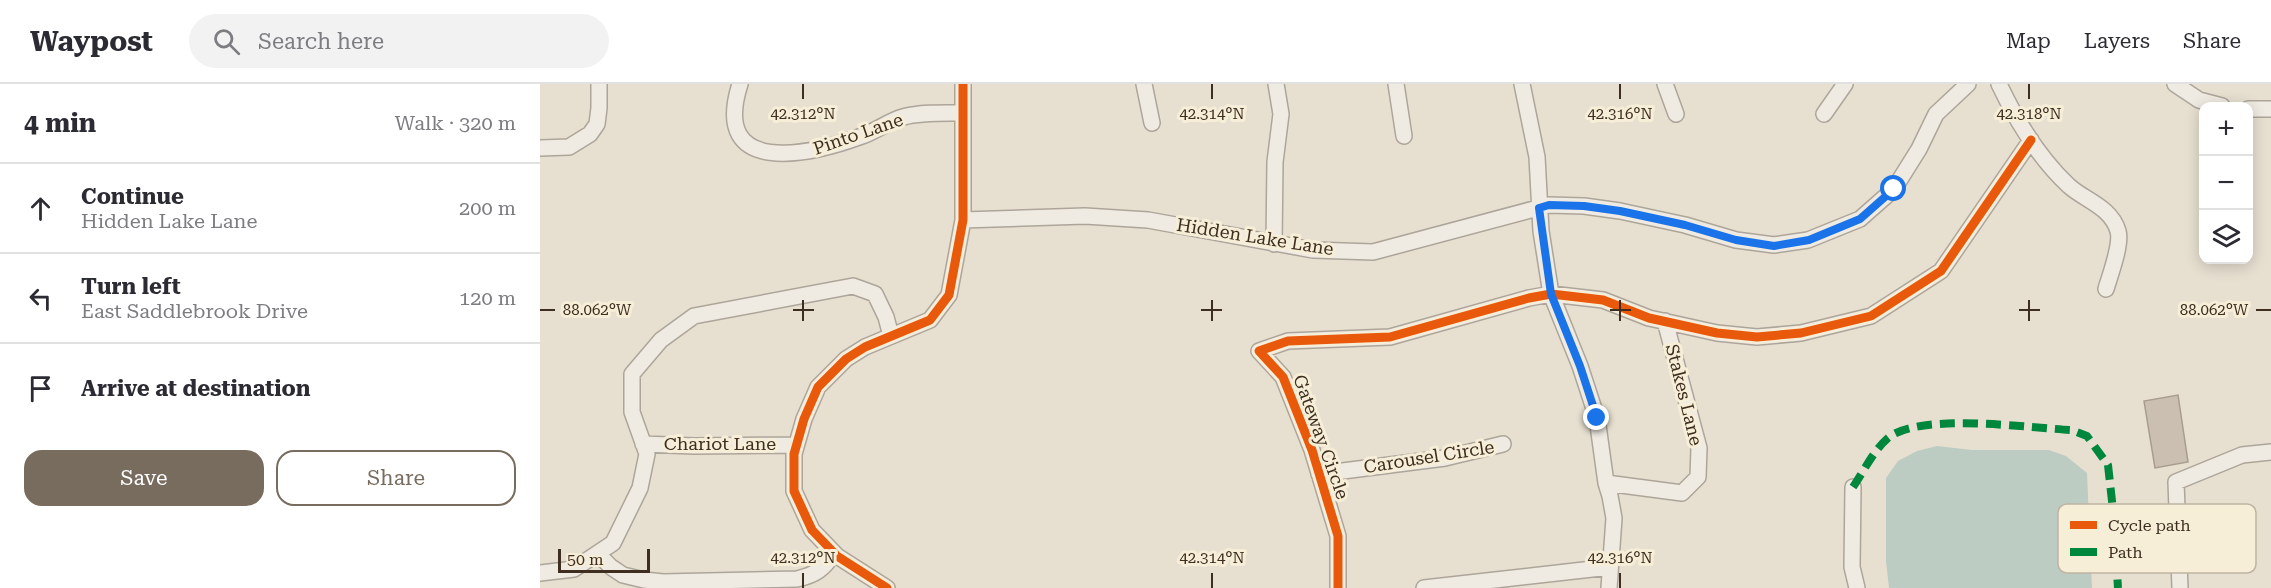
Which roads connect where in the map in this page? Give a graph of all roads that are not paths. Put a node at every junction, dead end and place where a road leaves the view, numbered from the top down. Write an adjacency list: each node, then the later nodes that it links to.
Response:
1 (599, 84): 22 (street)
2 (740, 84): 16 (street, Pinto Lane)
3 (963, 84): 16 (street)
4 (1143, 84): 19 (street)
5 (1276, 84): 25 (street)
6 (1396, 84): 20 (street)
7 (1522, 84): 23 (street)
8 (1665, 84): 17 (street)
9 (1845, 84): 18 (street)
10 (1968, 84): 23 (street, Hidden Lake Lane)
11 (1999, 84): 21 (street)
12 (2175, 84): 13 (street)
13 (2207, 102)
14 (2271, 109): 15 (street)
15 (2253, 110)
16 (963, 113): 24 (street)
17 (1676, 114)
18 (1824, 114)
19 (1152, 123)
20 (1404, 136)
21 (2031, 140): 26 (street); 28 (street)
22 (540, 148)
23 (1539, 208): 25 (street, Hidden Lake Lane); 27 (street)
24 (963, 220): 25 (street, Hidden Lake Lane); 29 (street)
25 (1274, 243)
26 (2106, 289)
27 (1551, 294): 28 (street); 34 (street, Gateway Circle); 35 (street)
28 (1665, 321): 35 (street, Stakes Lane)
29 (891, 336): 30 (street); 32 (street)
30 (643, 444): 32 (street, Chariot Lane); 39 (street)
31 (1503, 444): 34 (street, Carousel Circle)
32 (796, 445): 38 (street)
33 (2271, 452): 37 (street)
34 (1319, 474): 44 (street, Gateway Circle)
35 (1606, 483): 40 (street)
36 (1853, 487): 47 (street)
37 (2177, 504)
38 (834, 553): 39 (street); 43 (street)
39 (597, 554): 41 (street)
40 (1610, 567): 45 (street); 46 (street)
41 (540, 573)
42 (2179, 573): 48 (street)
43 (887, 588)
44 (1338, 588)
45 (1424, 588)
46 (1609, 588)
47 (1857, 588)
48 (2180, 588)

